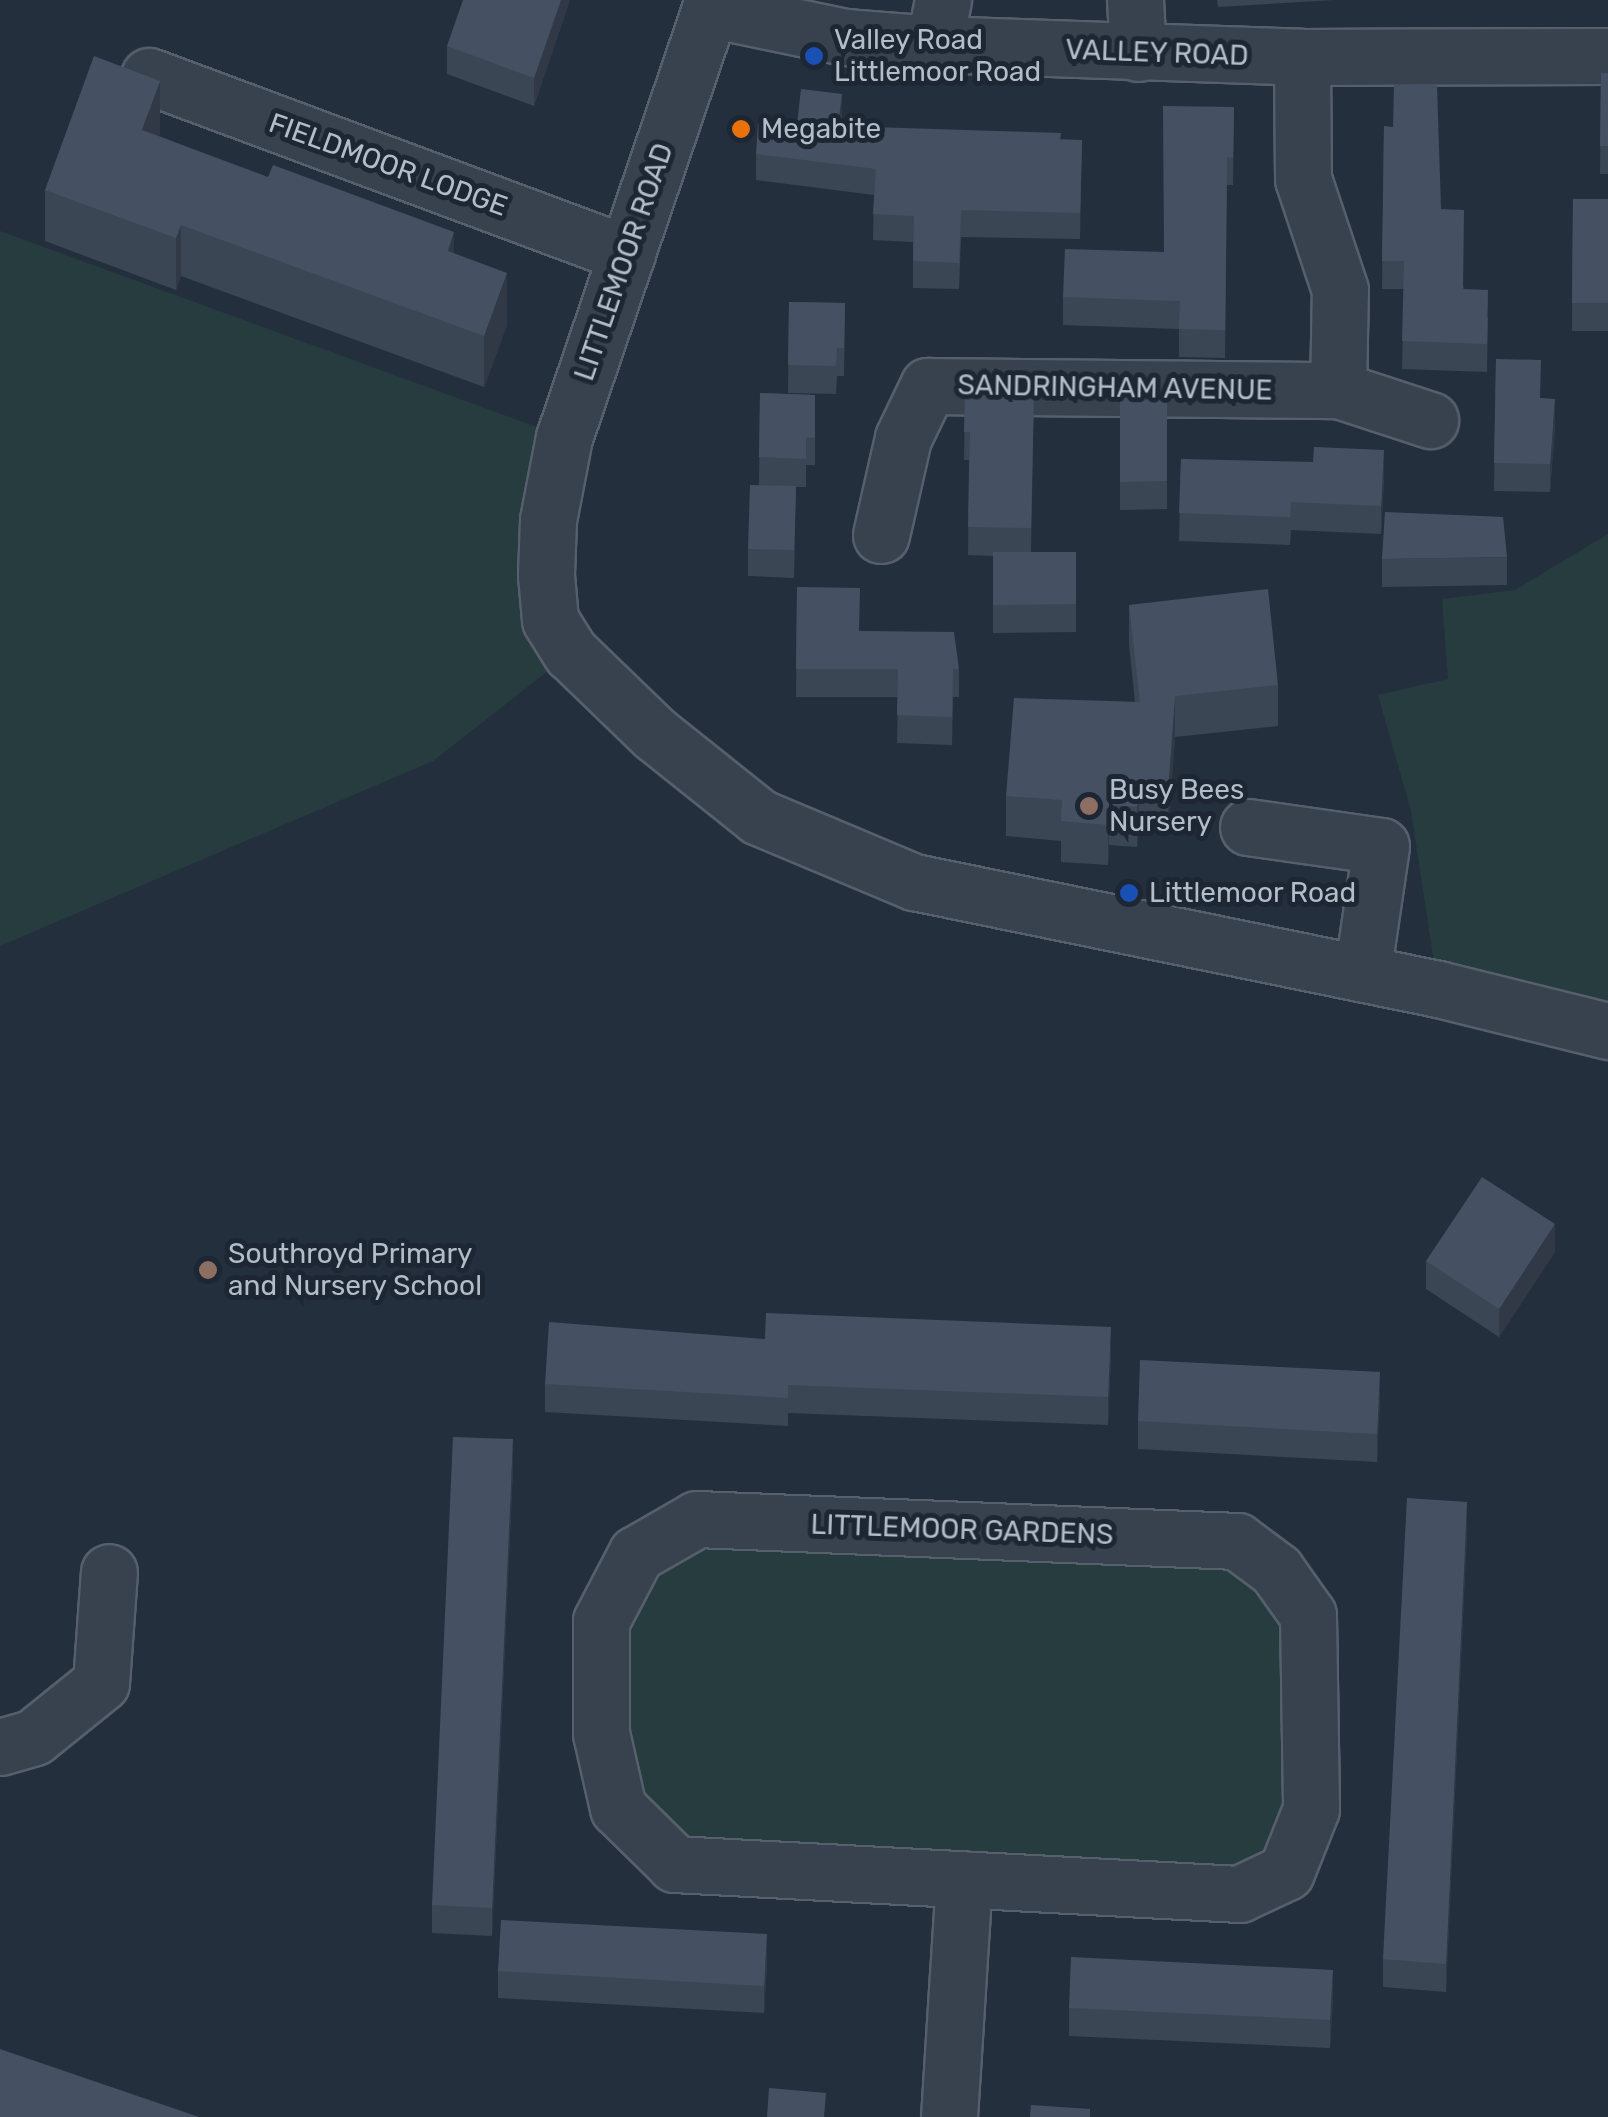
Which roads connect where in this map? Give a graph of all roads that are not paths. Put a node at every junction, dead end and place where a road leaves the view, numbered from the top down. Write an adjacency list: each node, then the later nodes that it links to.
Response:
1 (1136, 0): 4 (street)
2 (712, 4): 3 (street, VALLEY ROAD); 8 (street, LITTLEMOOR ROAD)
3 (939, 22): 4 (street, VALLEY ROAD)
4 (1138, 54): 6 (street, VALLEY ROAD)
5 (1608, 56): 6 (street, VALLEY ROAD)
6 (1302, 57): 9 (street)
7 (149, 76): 8 (street, FIELDMOOR LODGE)
8 (627, 254): 13 (street, LITTLEMOOR ROAD)
9 (1338, 390): 10 (street, SANDRINGHAM AVENUE); 11 (street, SANDRINGHAM AVENUE)
10 (1430, 420)
11 (881, 535)
12 (1248, 827): 13 (street)
13 (1362, 974): 14 (street, LITTLEMOOR ROAD)
14 (1608, 1031)
15 (108, 1572): 16 (street)
16 (0, 1747)
17 (964, 1879): 17 (street, LITTLEMOOR GARDENS); 18 (street)
18 (949, 2117)

